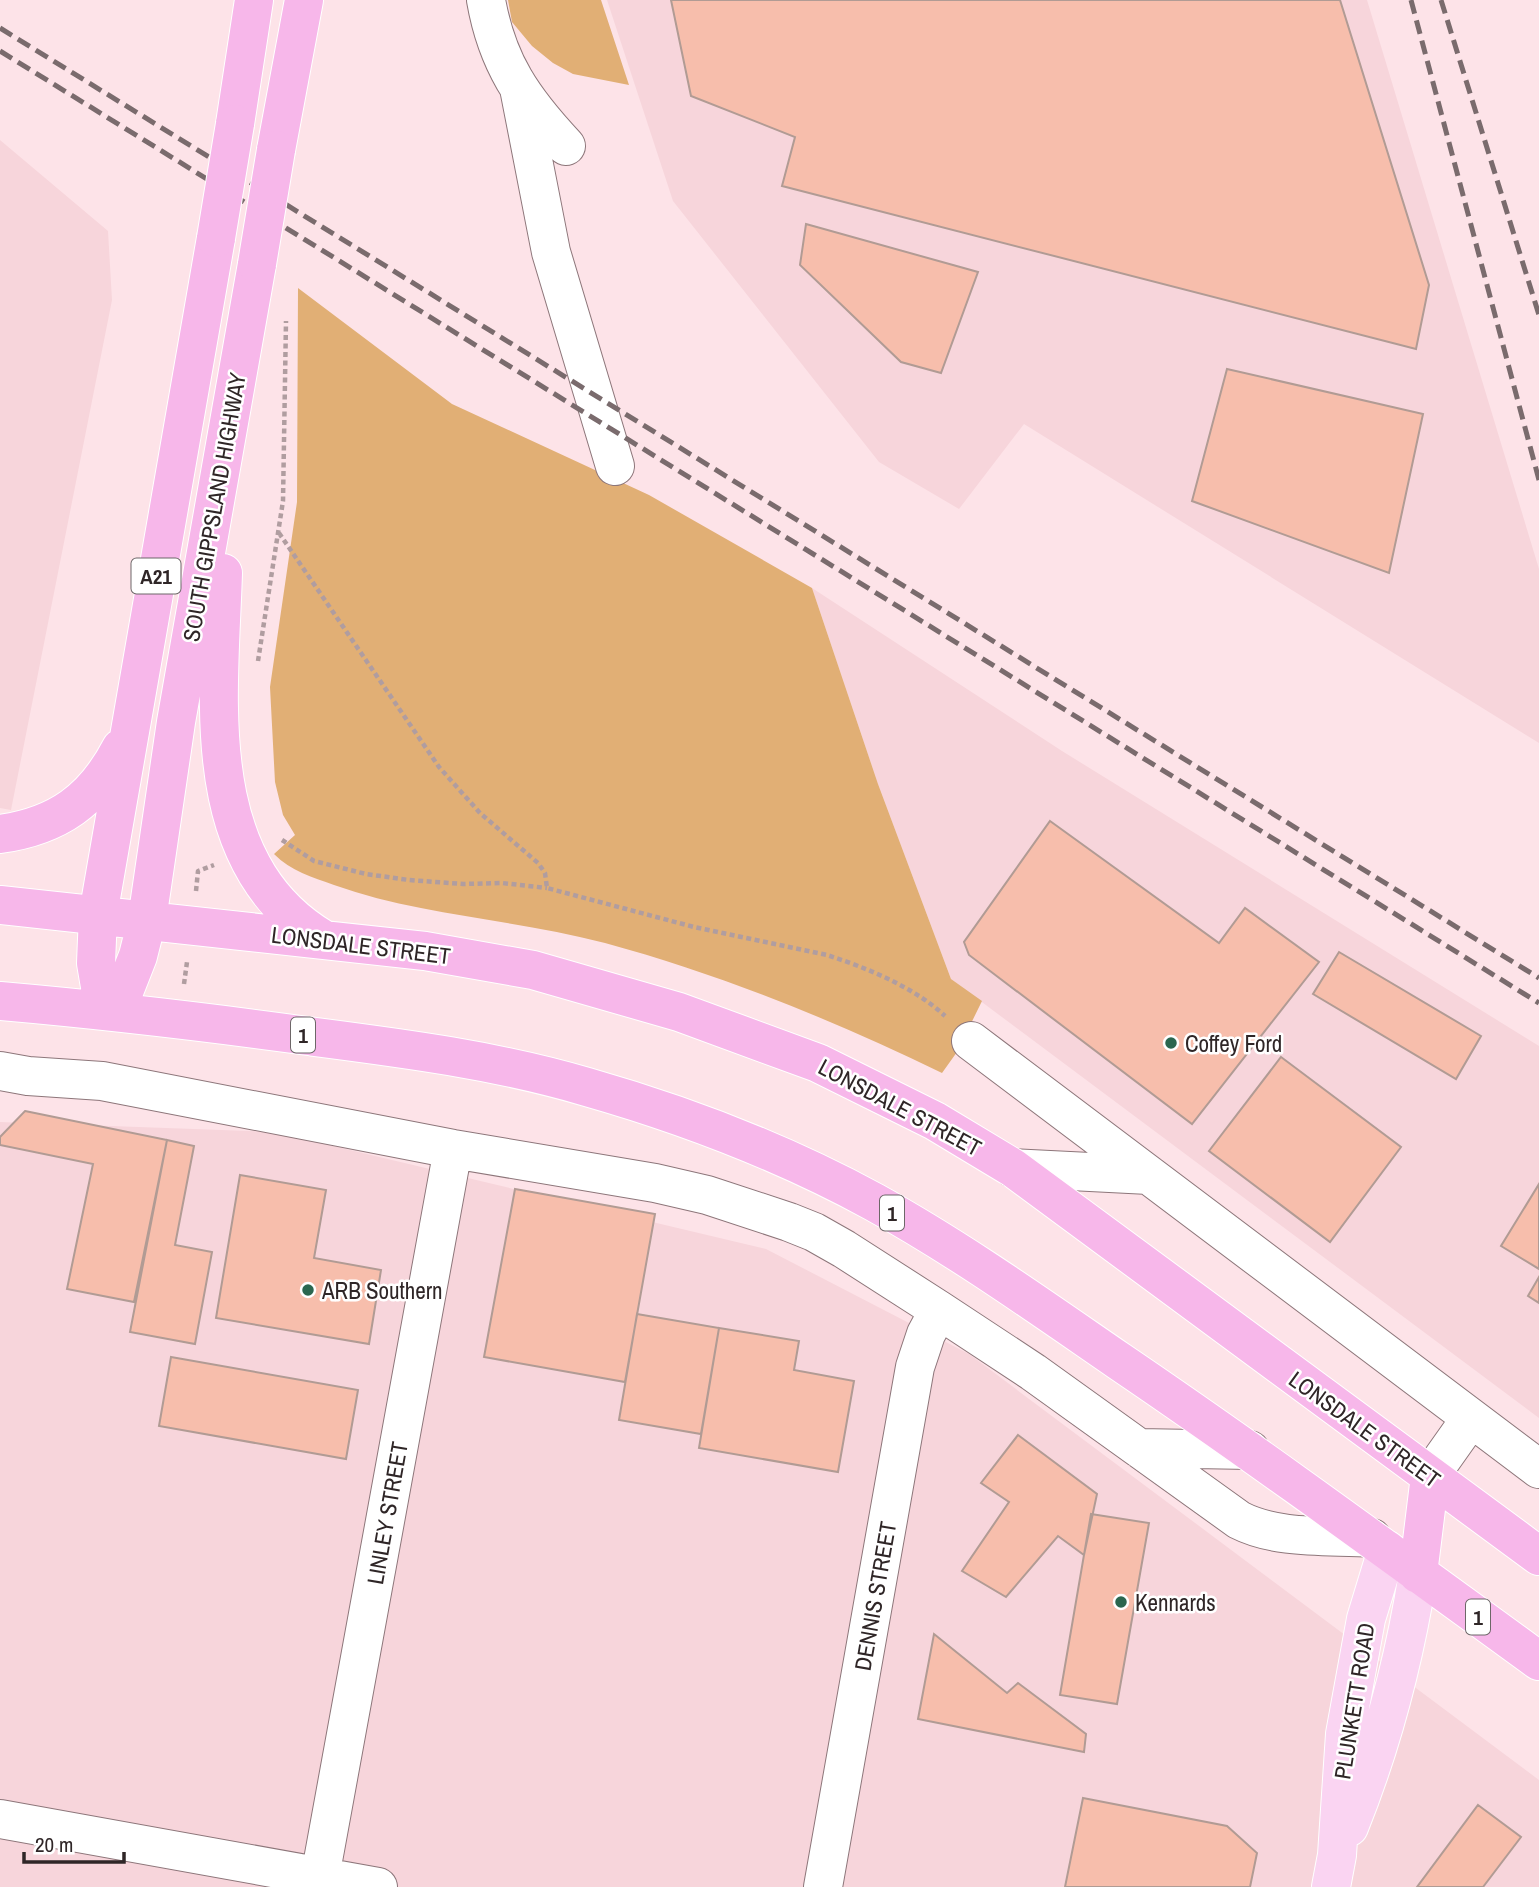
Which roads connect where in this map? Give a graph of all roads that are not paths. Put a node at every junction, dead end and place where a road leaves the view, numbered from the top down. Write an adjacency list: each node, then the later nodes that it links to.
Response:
1 (254, 0): 8 (highway, SOUTH GIPPSLAND HIGHWAY / A21, bridge)
2 (304, 0): 6 (highway, SOUTH GIPPSLAND HIGHWAY / A21, bridge)
3 (486, 0): 4 (street)
4 (519, 88): 5 (street); 7 (street)
5 (566, 146)
6 (227, 432): 12 (highway, SOUTH GIPPSLAND HIGHWAY / A21); 13 (highway)
7 (615, 467)
8 (128, 734): 9 (highway); 11 (highway, SOUTH GIPPSLAND HIGHWAY / A21)
9 (0, 834)
10 (0, 905): 11 (highway, LONSDALE STREET)
11 (98, 915): 12 (highway, LONSDALE STREET); 15 (highway, SOUTH GIPPSLAND HIGHWAY / A21)
12 (147, 920): 13 (highway, LONSDALE STREET); 15 (highway, SOUTH GIPPSLAND HIGHWAY / A21)
13 (325, 940): 19 (highway, LONSDALE STREET)
14 (0, 1001): 15 (highway, 1)
15 (110, 1011): 24 (highway, 1)
16 (958, 1028): 20 (street)
17 (0, 1071): 18 (street)
18 (453, 1149): 21 (street); 33 (street, LINLEY STREET)
19 (1013, 1168): 20 (street); 26 (highway, LONSDALE STREET)
20 (1149, 1175): 22 (street)
21 (939, 1310): 23 (street); 35 (street, DENNIS STREET)
22 (1471, 1418): 25 (street); 26 (street)
23 (1139, 1448): 24 (street); 27 (street)
24 (1250, 1450): 27 (highway, 1)
25 (1539, 1469)
26 (1430, 1476): 27 (highway); 28 (highway, LONSDALE STREET); 29 (highway)
27 (1379, 1544): 29 (highway, 1); 32 (main road, PLUNKETT ROAD)
28 (1539, 1556)
29 (1418, 1573): 30 (highway, 1); 32 (main road, PLUNKETT ROAD)
30 (1539, 1661)
31 (0, 1819): 33 (street)
32 (1334, 1871)
33 (320, 1877): 34 (street)
34 (378, 1887)
35 (823, 1887)

